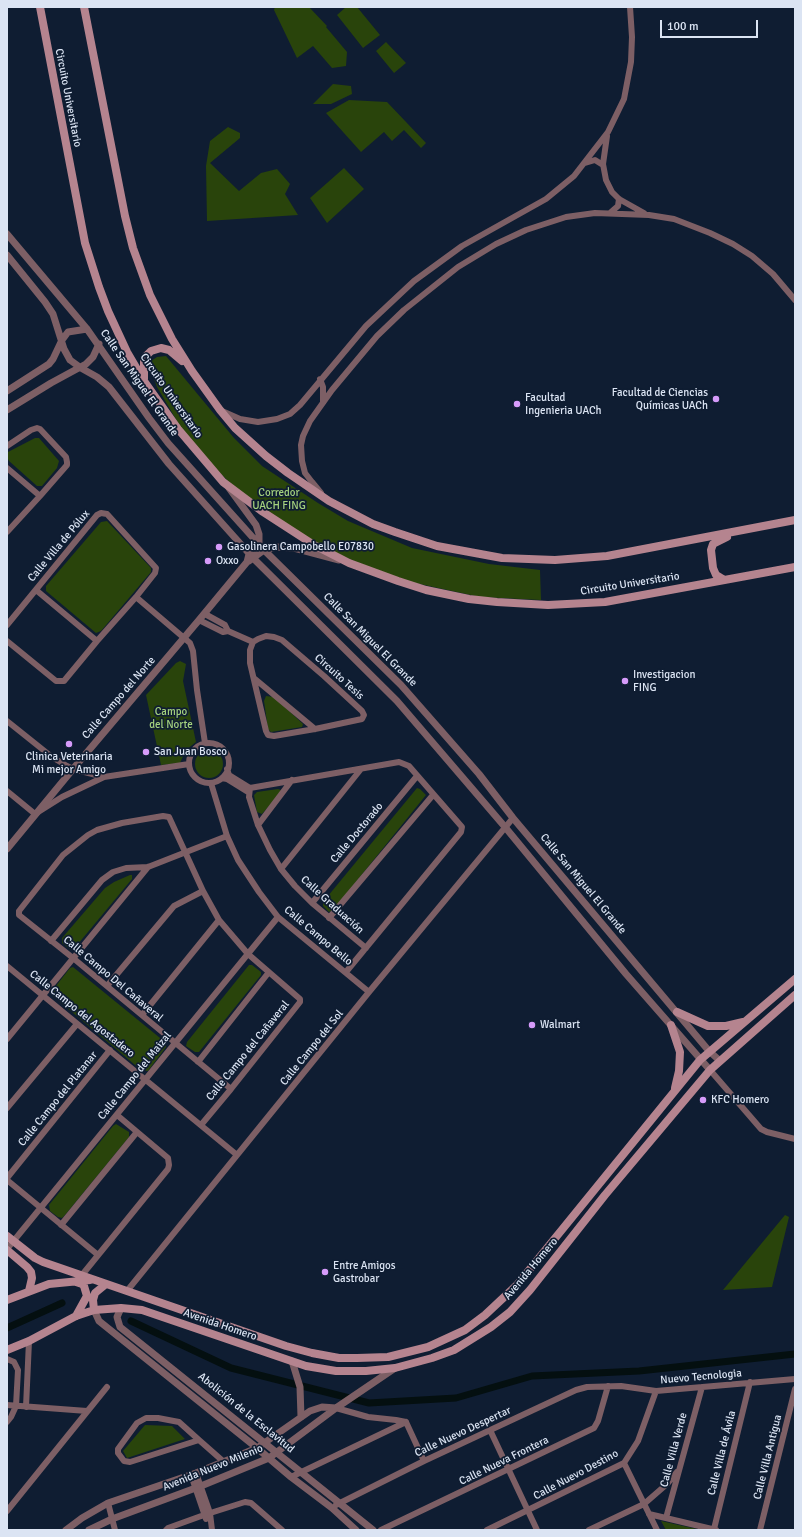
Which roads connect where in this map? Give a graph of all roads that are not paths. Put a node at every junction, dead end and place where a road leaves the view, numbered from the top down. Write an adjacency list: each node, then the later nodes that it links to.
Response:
1 (40, 7): 19 (main road, Circuito Universitario)
2 (84, 7): 17 (main road)
3 (630, 7): 4 (street)
4 (608, 132): 5 (street); 6 (street)
5 (585, 163): 6 (street); 18 (street)
6 (603, 165): 7 (street)
7 (619, 199): 8 (street); 9 (street)
8 (610, 213): 9 (street); 21 (street)
9 (649, 215): 12 (street)
10 (7, 234): 13 (street, Calle San Miguel El Grande)
11 (7, 255): 14 (street)
12 (795, 300)
13 (88, 329): 14 (street); 15 (street, Calle San Miguel El Grande)
14 (62, 340): 16 (street); 20 (street)
15 (99, 344): 16 (street); 32 (street, Calle San Miguel El Grande)
16 (81, 368): 22 (street); 34 (street)
17 (192, 371): 19 (main road); 23 (main road)
18 (320, 379): 21 (street); 23 (street)
19 (144, 381): 26 (main road, Circuito Universitario)
20 (7, 391)
21 (323, 402): 28 (street)
22 (7, 410)
23 (220, 410): 28 (main road)
24 (7, 446): 27 (street)
25 (7, 468): 27 (street)
26 (223, 482): 32 (street); 35 (main road, Circuito Universitario)
27 (40, 496): 30 (street)
28 (329, 501): 31 (main road)
29 (795, 520): 31 (main road)
30 (7, 532)
31 (732, 532): 37 (main road)
32 (259, 544): 33 (street, Calle San Miguel El Grande); 34 (street, Calle Campo del Norte)
33 (264, 550): 34 (street, Calle Campo del Norte); 35 (street); 65 (street, Calle San Miguel El Grande)
34 (250, 559): 40 (street, Calle Campo del Norte); 67 (street)
35 (349, 563): 37 (main road, Circuito Universitario)
36 (795, 567): 37 (main road, Circuito Universitario)
37 (724, 580)
38 (36, 590): 39 (street, Calle Villa de Pólux); 42 (street, Calle Villa de Pólux); 46 (street)
39 (136, 597): 44 (street); 46 (street, Calle Villa de Pólux)
40 (205, 614): 41 (street, Calle Campo del Norte); 43 (street)
41 (200, 620): 43 (street); 44 (street, Calle Campo del Norte)
42 (7, 625)
43 (228, 631): 47 (street)
44 (185, 637): 51 (street); 53 (street, Calle Campo del Norte)
45 (7, 641): 46 (street, Calle Villa de Pólux)
46 (97, 641)
47 (253, 642): 48 (street, Circuito Tesis); 50 (street, Circuito Tesis)
48 (255, 680): 50 (street); 50 (street, Circuito Tesis)
49 (7, 721): 53 (street)
50 (315, 729)
51 (205, 743): 52 (street); 54 (street)
52 (188, 764): 57 (street); 60 (street)
53 (73, 769): 57 (street); 64 (street, Calle Campo del Norte)
54 (227, 769): 58 (street); 61 (street)
55 (361, 769): 56 (street); 59 (street); 72 (street)
56 (417, 776): 63 (street); 74 (street, Calle Doctorado)
57 (104, 777): 64 (street)
58 (222, 778): 60 (street); 61 (street)
59 (292, 780): 61 (street); 66 (street)
60 (211, 783): 68 (street, Calle Campo Bello)
61 (249, 789): 66 (street, Calle Graduación)
62 (7, 791): 64 (street)
63 (434, 795): 77 (street); 80 (street, Calle Graduación)
64 (35, 814): 69 (street, Calle Campo del Norte)
65 (513, 818): 67 (street, Calle Campo del Sol); 91 (street, Calle San Miguel El Grande)
66 (258, 825): 72 (street, Calle Graduación)
67 (505, 827): 88 (street, Calle Campo del Sol); 95 (street)
68 (227, 836): 70 (street); 76 (street, Calle Campo Bello)
69 (7, 849)
70 (185, 852): 71 (street); 73 (street, Calle Campo del Cañaveral); 75 (street, Calle Campo del Cañaveral)
71 (148, 867): 79 (street); 82 (street)
72 (281, 869): 74 (street, Calle Graduación)
73 (203, 891): 78 (street, Calle Campo del Cañaveral); 87 (street)
74 (312, 903): 77 (street, Calle Graduación)
75 (19, 915): 79 (street, Calle Campo Del Cañaveral)
76 (278, 917): 81 (street, Calle Campo del Maizal); 85 (street, Calle Campo Bello)
77 (329, 918): 80 (street, Calle Graduación)
78 (219, 920): 81 (street, Calle Campo del Cañaveral); 92 (street)
79 (51, 941): 82 (street, Calle Campo Del Cañaveral)
80 (366, 948): 85 (street, Calle Graduación)
81 (248, 954): 84 (street, Calle Campo del Cañaveral); 99 (street, Calle Campo del Maizal)
82 (73, 958): 87 (street, Calle Campo Del Cañaveral); 89 (street)
83 (7, 966): 89 (street, Calle Campo del Agostadero)
84 (269, 972): 104 (street); 107 (street, Calle Campo del Cañaveral)
85 (346, 972): 88 (street, Calle Campo Bello)
86 (795, 979): 93 (main road, Avenida Homero)
87 (107, 986): 92 (street, Calle Campo Del Cañaveral)
88 (369, 992): 114 (street, Calle Campo del Sol)
89 (43, 995): 94 (street, Calle Campo del Agostadero); 97 (street)
90 (795, 995): 103 (main road, Avenida Homero)
91 (677, 1012): 93 (main road); 101 (street, Calle San Miguel El Grande)
92 (142, 1015): 99 (street, Calle Campo Del Cañaveral)
93 (746, 1022): 101 (main road, Avenida Homero)
94 (77, 1024): 100 (street, Calle Campo del Agostadero); 109 (street)
95 (671, 1025): 102 (street); 108 (main road)
96 (7, 1026): 97 (street)
97 (13, 1031): 98 (street)
98 (7, 1039)
99 (175, 1043): 104 (street, Calle Campo Del Cañaveral); 106 (street, Calle Campo del Maizal)
100 (110, 1050): 106 (street, Calle Campo del Agostadero); 115 (street, Calle Campo del Platanar)
101 (709, 1051): 102 (main road, Avenida Homero); 103 (street, Calle San Miguel El Grande)
102 (700, 1060): 105 (street); 108 (main road, Avenida Homero)
103 (719, 1060): 105 (main road, Avenida Homero)
104 (198, 1062): 107 (street, Calle Campo Del Cañaveral)
105 (710, 1070): 113 (street); 135 (main road, Avenida Homero)
106 (145, 1079): 110 (street, Calle Campo del Maizal); 111 (street, Calle Campo del Agostadero)
107 (230, 1089): 111 (street, Calle Campo del Cañaveral)
108 (674, 1092): 125 (main road, Avenida Homero)
109 (7, 1108)
110 (116, 1115): 112 (street); 116 (street, Calle Campo del Maizal)
111 (201, 1125): 114 (street, Calle Campo del Agostadero)
112 (137, 1132): 117 (street); 120 (street)
113 (795, 1139)
114 (237, 1155): 125 (street, Calle Campo del Sol)
115 (7, 1179): 116 (street)
116 (40, 1208): 117 (street); 118 (street, Calle Campo del Maizal)
117 (61, 1225): 120 (street)
118 (10, 1239): 119 (street, Calle Campo del Maizal); 121 (main road, Avenida Homero)
119 (7, 1250): 126 (main road)
120 (98, 1255): 121 (street)
121 (82, 1276): 122 (main road, Avenida Homero)
122 (95, 1280): 123 (main road); 124 (main road, Avenida Homero)
123 (72, 1281): 126 (main road); 130 (main road)
124 (106, 1284): 125 (main road, Avenida Homero); 129 (main road)
125 (124, 1290)
126 (28, 1291): 127 (main road)
127 (7, 1300)
128 (121, 1308): 129 (main road, Avenida Homero); 134 (main road, Avenida Homero); 153 (street, Abolición de la Esclavitud)
129 (94, 1310): 130 (main road, Avenida Homero); 154 (street, Abolición de la Esclavitud)
130 (76, 1316): 131 (main road, Avenida Homero)
131 (29, 1341): 132 (main road, Avenida Homero); 145 (street)
132 (7, 1350)
133 (7, 1359): 144 (street)
134 (292, 1361): 135 (main road, Avenida Homero); 148 (street)
135 (395, 1368): 146 (street, Avenida Nuevo Milenio)
136 (795, 1378): 137 (street, Nuevo Tecnologia)
137 (750, 1382): 140 (street, Nuevo Tecnologia); 189 (street, Calle Villa de Ávila)
138 (608, 1386): 142 (street, Nuevo Tecnologia); 151 (street, Calle Nuevo Despertar); 161 (street, Calle Nueva Frontera)
139 (107, 1387): 147 (street)
140 (702, 1388): 142 (street, Nuevo Tecnologia); 160 (street, Calle Villa Verde)
141 (795, 1389): 190 (street, Calle Villa Antigua)
142 (656, 1390): 159 (street, Calle Nuevo Destino)
143 (7, 1405): 144 (street)
144 (16, 1406): 145 (street); 149 (street)
145 (26, 1407): 147 (street)
146 (336, 1408): 148 (street, Avenida Nuevo Milenio); 150 (street); 155 (street, Avenida Nuevo Milenio)
147 (87, 1411): 170 (street)
148 (301, 1417): 153 (street, Avenida Nuevo Milenio)
149 (7, 1422)
150 (406, 1422): 157 (street); 162 (street)
151 (490, 1430): 157 (street, Calle Nuevo Despertar); 161 (street)
152 (199, 1440): 152 (street); 158 (street)
153 (265, 1443): 154 (street, Avenida Nuevo Milenio); 155 (street, Abolición de la Esclavitud)
154 (257, 1448): 156 (street, Abolición de la Esclavitud); 158 (street, Avenida Nuevo Milenio)
155 (277, 1452): 156 (street, Avenida Nuevo Milenio); 162 (street, Abolición de la Esclavitud)
156 (269, 1458): 164 (street, Abolición de la Esclavitud); 165 (street, Avenida Nuevo Milenio)
157 (424, 1461): 166 (street, Calle Nuevo Despertar)
158 (224, 1462): 163 (street, Avenida Nuevo Milenio)
159 (624, 1463): 168 (street); 171 (street, Calle Nuevo Destino)
160 (680, 1469): 168 (street); 175 (street, Calle Villa Verde)
161 (508, 1470): 171 (street); 184 (street, Calle Nueva Frontera)
162 (301, 1471): 164 (street); 166 (street, Abolición de la Esclavitud)
163 (194, 1474): 165 (street); 167 (street, Avenida Nuevo Milenio)
164 (291, 1477): 169 (street, Abolición de la Esclavitud)
165 (198, 1487): 172 (street); 174 (street, Avenida Nuevo Milenio)
166 (340, 1503): 169 (street, Calle Nuevo Despertar); 183 (street, Abolición de la Esclavitud)
167 (108, 1504): 174 (street); 177 (street, Avenida Nuevo Milenio)
168 (644, 1504): 173 (street); 187 (street)
169 (332, 1508): 182 (street, Abolición de la Esclavitud)
170 (7, 1511)
171 (528, 1511): 185 (street, Calle Nuevo Destino); 186 (street)
172 (207, 1514): 176 (street); 180 (street); 181 (street)
173 (649, 1514): 175 (street); 188 (street)
174 (112, 1518): 178 (street, Avenida Nuevo Milenio); 179 (street)
175 (666, 1518): 189 (street)
176 (212, 1529)
177 (66, 1530)
178 (89, 1530)
179 (115, 1530)
180 (166, 1530)
181 (282, 1530)
182 (356, 1530)
183 (373, 1530)
184 (381, 1530)
185 (487, 1530)
186 (537, 1530)
187 (589, 1530)
188 (657, 1530)
189 (715, 1530)
190 (760, 1530)

